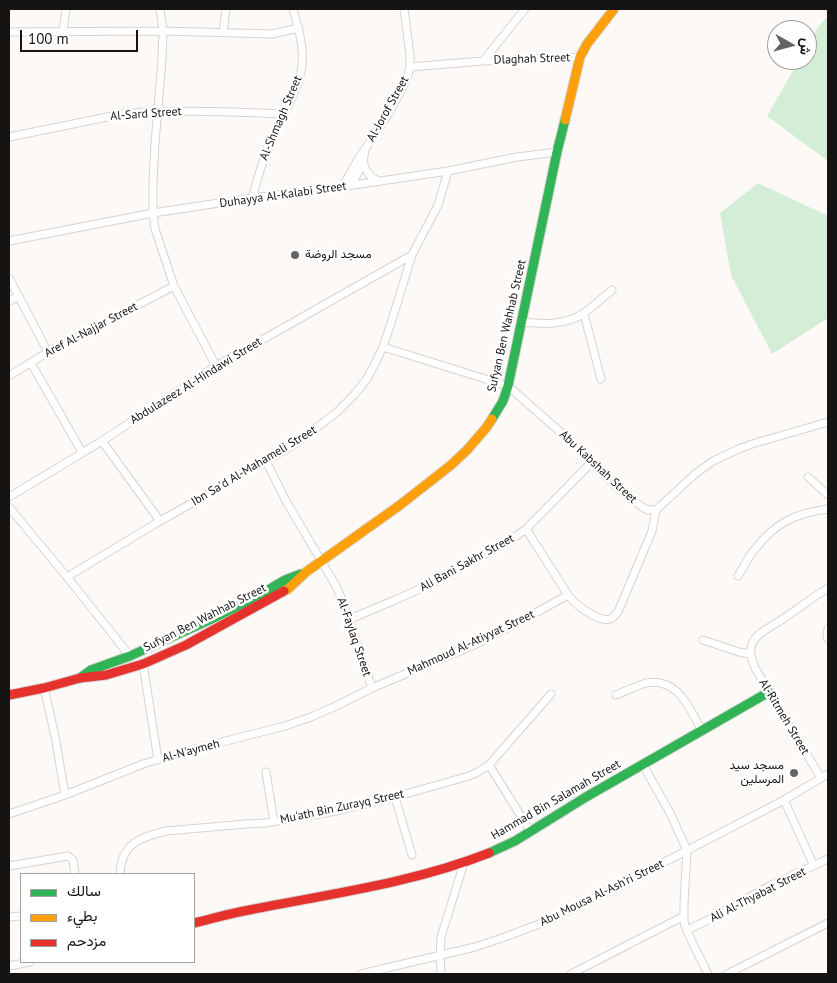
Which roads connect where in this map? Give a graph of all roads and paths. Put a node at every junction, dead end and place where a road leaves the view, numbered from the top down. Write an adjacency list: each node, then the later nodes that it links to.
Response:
1 (66, 9): 9 (street)
2 (160, 9): 11 (street)
3 (226, 9): 12 (street)
4 (293, 9): 8 (street, Al-Shmagh Street)
5 (404, 9): 15 (street, Al-Jorof Street)
6 (525, 9): 14 (street, Dlaghah Street)
7 (614, 9): 13 (street, Sufyan Ben Wahhab Street)
8 (299, 28): 12 (street); 17 (street, Al-Shmagh Street)
9 (63, 31): 10 (street); 11 (street)
10 (9, 32)
11 (163, 32): 12 (street); 16 (street)
12 (223, 32)
13 (580, 57): 14 (street, Dlaghah Street); 20 (street, Sufyan Ben Wahhab Street)
14 (483, 61): 15 (street, Dlaghah Street)
15 (410, 67): 19 (street, Al-Jorof Street)
16 (158, 112): 17 (street, Al-Sard Street); 18 (street, Al-Sard Street); 27 (street)
17 (285, 114): 26 (street, Al-Shmagh Street)
18 (9, 137)
19 (365, 149): 21 (street); 25 (street, Al-Jorof Street)
20 (557, 152): 22 (street, Duhayya Al-Kalabi Street); 36 (street, Sufyan Ben Wahhab Street)
21 (363, 162): 23 (street); 24 (street)
22 (448, 171): 23 (street, Duhayya Al-Kalabi Street); 29 (street, Ibn Sa'd Al-Mahameli Street)
23 (379, 181): 24 (street, Duhayya Al-Kalabi Street)
24 (352, 185): 25 (street, Duhayya Al-Kalabi Street)
25 (343, 186): 26 (street, Duhayya Al-Kalabi Street)
26 (252, 198): 27 (street, Duhayya Al-Kalabi Street)
27 (152, 213): 28 (street, Duhayya Al-Kalabi Street); 31 (street)
28 (9, 241)
29 (412, 255): 37 (street, Ibn Sa'd Al-Mahameli Street); 40 (street, Abdulazeez Al-Hindawi Street)
30 (9, 278): 33 (street)
31 (174, 286): 38 (street, Aref Al-Najjar Street); 40 (street)
32 (612, 290): 35 (street)
33 (19, 296): 34 (street); 38 (street)
34 (9, 301)
35 (584, 314): 36 (street); 42 (street)
36 (521, 322): 43 (street, Sufyan Ben Wahhab Street)
37 (383, 346): 43 (street); 47 (street, Ibn Sa'd Al-Mahameli Street)
38 (48, 352): 39 (street, Aref Al-Najjar Street)
39 (31, 363): 41 (street, Aref Al-Najjar Street); 46 (street)
40 (216, 366): 45 (street, Abdulazeez Al-Hindawi Street)
41 (9, 376)
42 (601, 379)
43 (508, 386): 48 (street, Abu Kabshah Street); 57 (street, Sufyan Ben Wahhab Street)
44 (828, 422): 54 (street)
45 (102, 441): 46 (street, Abdulazeez Al-Hindawi Street); 55 (street)
46 (82, 452): 51 (street, Abdulazeez Al-Hindawi Street)
47 (266, 461): 55 (street, Ibn Sa'd Al-Mahameli Street); 57 (street, Al-Faylaq Street)
48 (591, 463): 54 (street, Abu Kabshah Street); 56 (street, Ali Bani Sakhr Street)
49 (808, 477): 50 (street)
50 (828, 495)
51 (9, 497)
52 (9, 507): 60 (street)
53 (828, 509): 59 (street)
54 (656, 510): 62 (street)
55 (160, 521): 60 (street, Ibn Sa'd Al-Mahameli Street)
56 (526, 529): 62 (street); 63 (street, Ali Bani Sakhr Street)
57 (321, 560): 58 (street, Sufyan Ben Wahhab Street); 63 (street, Al-Faylaq Street)
58 (306, 572): 68 (street, Sufyan Ben Wahhab Street); 69 (street, Sufyan Ben Wahhab Street)
59 (738, 576)
60 (67, 577): 68 (street)
61 (828, 588): 67 (street)
62 (568, 595): 72 (street, Mahmoud Al-Atiyyat Street)
63 (350, 619): 72 (street, Al-Faylaq Street)
64 (828, 629): 65 (street)
65 (828, 639)
66 (703, 640): 67 (street)
67 (750, 654): 73 (street, Al-Ritmeh Street)
68 (130, 656): 70 (street, Sufyan Ben Wahhab Street)
69 (143, 664): 70 (street, Sufyan Ben Wahhab Street); 78 (street)
70 (80, 678): 71 (street, Sufyan Ben Wahhab Street)
71 (44, 688): 76 (street, Sufyan Ben Wahhab Street); 84 (street)
72 (372, 688): 78 (street, Al-N'aymeh)
73 (769, 692): 77 (street, Hammad Bin Salamah Street); 83 (street, Al-Ritmeh Street)
74 (551, 694): 80 (street, Mu'ath Bin Zurayq Street)
75 (616, 694): 77 (street)
76 (9, 695)
77 (702, 731): 79 (street, Hammad Bin Salamah Street)
78 (158, 760): 84 (street, Al-N'aymeh)
79 (643, 764): 89 (street, Hammad Bin Salamah Street); 90 (street)
80 (489, 765): 85 (street, Mu'ath Bin Zurayq Street); 89 (street)
81 (266, 772): 88 (street)
82 (828, 774): 83 (street, Abu Mousa Al-Ash'ri Street)
83 (821, 778): 86 (street, Abu Mousa Al-Ash'ri Street)
84 (64, 795): 87 (street, Al-N'aymeh)
85 (395, 797): 88 (street, Mu'ath Bin Zurayq Street); 91 (street)
86 (784, 800): 90 (street, Abu Mousa Al-Ash'ri Street); 95 (street)
87 (9, 814)
88 (274, 822): 97 (street, Mu'ath Bin Zurayq Street)
89 (531, 832): 93 (street, Hammad Bin Salamah Street)
90 (687, 850): 98 (street); 102 (street, Abu Mousa Al-Ash'ri Street)
91 (412, 855)
92 (828, 859): 95 (street, Ali Al-Thyabat Street)
93 (464, 863): 100 (street, Hammad Bin Salamah Street); 102 (street)
94 (9, 866): 96 (street)
95 (814, 866): 101 (street, Ali Al-Thyabat Street)
96 (75, 873)
97 (120, 873)
98 (684, 916): 101 (street); 108 (street)
99 (828, 923): 110 (street)
100 (195, 924)
101 (687, 930): 105 (street)
102 (440, 956): 106 (street, Abu Mousa Al-Ash'ri Street); 107 (street)
103 (25, 963): 104 (street)
104 (9, 966)
105 (707, 972): 109 (street)
106 (361, 974)
107 (441, 974)
108 (571, 974)
109 (697, 974)
110 (727, 974)

